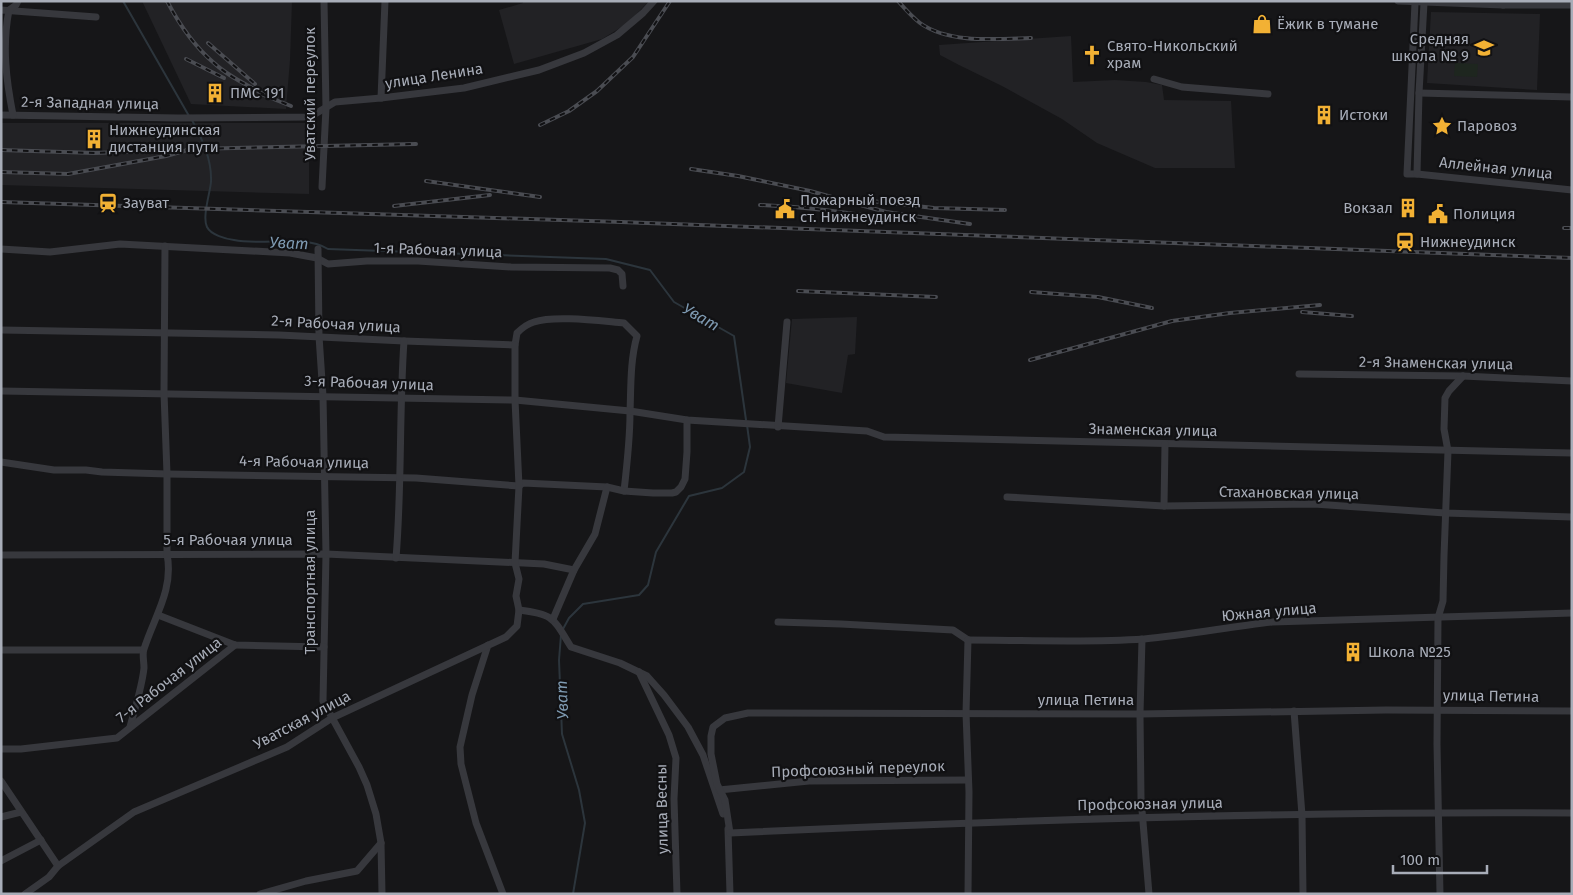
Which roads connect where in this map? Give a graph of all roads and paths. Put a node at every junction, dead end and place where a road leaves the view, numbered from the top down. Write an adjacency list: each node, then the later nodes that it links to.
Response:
1 (18, 1): 11 (street)
2 (324, 1): 18 (street, Уватский переулок)
3 (385, 1): 17 (street)
4 (654, 1): 17 (street, улица Ленина)
5 (1398, 1): 6 (street)
6 (1415, 3): 7 (street); 22 (street, Аллейная улица)
7 (1424, 3): 8 (street); 15 (street)
8 (1500, 3): 9 (street)
9 (1572, 5)
10 (1, 10): 11 (street)
11 (9, 10): 12 (street); 20 (street)
12 (96, 17)
13 (1154, 79): 14 (street)
14 (1268, 94)
15 (1419, 94): 16 (street); 22 (street)
16 (1572, 97)
17 (381, 98): 18 (street, улица Ленина)
18 (326, 108): 21 (street, улица Ленина); 23 (street, Уватский переулок)
19 (1, 115): 20 (street, 2-я Западная улица)
20 (13, 115): 21 (street, 2-я Западная улица)
21 (200, 118)
22 (1417, 174): 24 (street, Аллейная улица)
23 (322, 187)
24 (1572, 190)
25 (165, 246): 26 (street, 1-я Рабочая улица); 28 (street, 1-я Рабочая улица); 32 (street)
26 (1, 249)
27 (318, 250): 28 (street, Транспортная улица)
28 (317, 258): 29 (street, 1-я Рабочая улица); 33 (street, Транспортная улица)
29 (623, 286)
30 (787, 322): 47 (street)
31 (1, 330): 32 (street, 2-я Рабочая улица)
32 (165, 332): 33 (street, 2-я Рабочая улица); 40 (street)
33 (320, 336): 34 (street, 2-я Рабочая улица); 41 (street, Транспортная улица)
34 (404, 341): 35 (street, 2-я Рабочая улица); 42 (street)
35 (515, 345): 43 (street, Уватская улица); 44 (street)
36 (1299, 374): 37 (street, 2-я Знаменская улица)
37 (1463, 376): 38 (street, 2-я Знаменская улица); 49 (street)
38 (1572, 381)
39 (1, 391): 40 (street, 3-я Рабочая улица)
40 (164, 393): 41 (street, 3-я Рабочая улица); 52 (street)
41 (323, 396): 42 (street, 3-я Рабочая улица); 53 (street, Транспортная улица)
42 (400, 399): 43 (street, 3-я Рабочая улица); 54 (street)
43 (515, 400): 44 (street, 3-я Рабочая улица); 55 (street, Уватская улица)
44 (630, 411): 45 (street, 3-я Рабочая улица); 57 (street)
45 (687, 420): 46 (street, 3-я Рабочая улица); 57 (street, 4-я Рабочая улица)
46 (735, 423): 47 (street, Знаменская улица)
47 (778, 427): 48 (street, Знаменская улица)
48 (1165, 444): 49 (street, Знаменская улица); 59 (street)
49 (1448, 451): 50 (street, Знаменская улица); 60 (street)
50 (1572, 453)
51 (1, 462): 52 (street, 4-я Рабочая улица)
52 (167, 474): 53 (street, 4-я Рабочая улица); 62 (street)
53 (324, 476): 54 (street, 4-я Рабочая улица); 63 (street, Транспортная улица)
54 (400, 477): 55 (street, 4-я Рабочая улица); 65 (street)
55 (519, 486): 56 (street, 4-я Рабочая улица); 66 (street, Уватская улица)
56 (607, 487): 57 (street, 4-я Рабочая улица); 67 (street)
57 (624, 491)
58 (1007, 497): 59 (street, Стахановская улица)
59 (1164, 506): 60 (street, Стахановская улица)
60 (1445, 513): 61 (street, Стахановская улица); 71 (street)
61 (1572, 517)
62 (168, 554): 63 (street, 5-я Рабочая улица); 64 (street, 5-я Рабочая улица); 70 (street)
63 (326, 554): 65 (street, 5-я Рабочая улица); 78 (street, Транспортная улица)
64 (1, 555)
65 (396, 558): 66 (street, 5-я Рабочая улица)
66 (515, 563): 67 (street, 5-я Рабочая улица); 68 (street, Уватская улица)
67 (574, 570): 72 (street)
68 (519, 610): 72 (street); 77 (street, Уватская улица)
69 (1572, 613): 71 (street, Южная улица)
70 (158, 615): 76 (street); 80 (street)
71 (1438, 618): 74 (street, Южная улица); 82 (street)
72 (553, 619): 81 (street)
73 (778, 622): 75 (street)
74 (1142, 639): 75 (street, Южная улица); 86 (street)
75 (968, 640): 85 (street)
76 (235, 646): 78 (street); 88 (street, 7-я Рабочая улица)
77 (488, 646): 87 (street, Уватская улица); 108 (street)
78 (324, 647): 87 (street, Транспортная улица)
79 (1, 650): 80 (street)
80 (143, 650): 88 (street)
81 (639, 672): 100 (street); 109 (street, улица Весны)
82 (1438, 710): 83 (street, улица Петина); 84 (street, улица Петина); 94 (street)
83 (1294, 711): 86 (street, улица Петина); 96 (street)
84 (1572, 711)
85 (966, 713): 86 (street, улица Петина); 90 (street); 92 (street, улица Петина)
86 (1140, 714): 98 (street)
87 (332, 718): 102 (street, Транспортная улица); 104 (street, Уватская улица)
88 (130, 727): 89 (street, 7-я Рабочая улица)
89 (1, 748)
90 (968, 780): 92 (street, Профсоюзный переулок); 99 (street)
91 (1, 781): 93 (street)
92 (719, 790): 100 (street, улица Петина)
93 (21, 812): 97 (street); 101 (street)
94 (1438, 812): 95 (street, Профсоюзная улица); 96 (street, Профсоюзная улица); 114 (street)
95 (1572, 814)
96 (1302, 815): 98 (street, Профсоюзная улица); 113 (street)
97 (1, 817)
98 (1143, 818): 99 (street, Профсоюзная улица); 112 (street)
99 (969, 822): 100 (street, Профсоюзная улица); 111 (street)
100 (730, 833): 110 (street)
101 (41, 840): 103 (street); 104 (street)
102 (381, 843): 106 (street); 107 (street, Транспортная улица)
103 (1, 861)
104 (58, 866): 105 (street, Уватская улица)
105 (25, 894)
106 (260, 894)
107 (382, 894)
108 (503, 894)
109 (677, 894)
110 (730, 894)
111 (968, 894)
112 (1149, 894)
113 (1303, 894)
114 (1440, 894)

